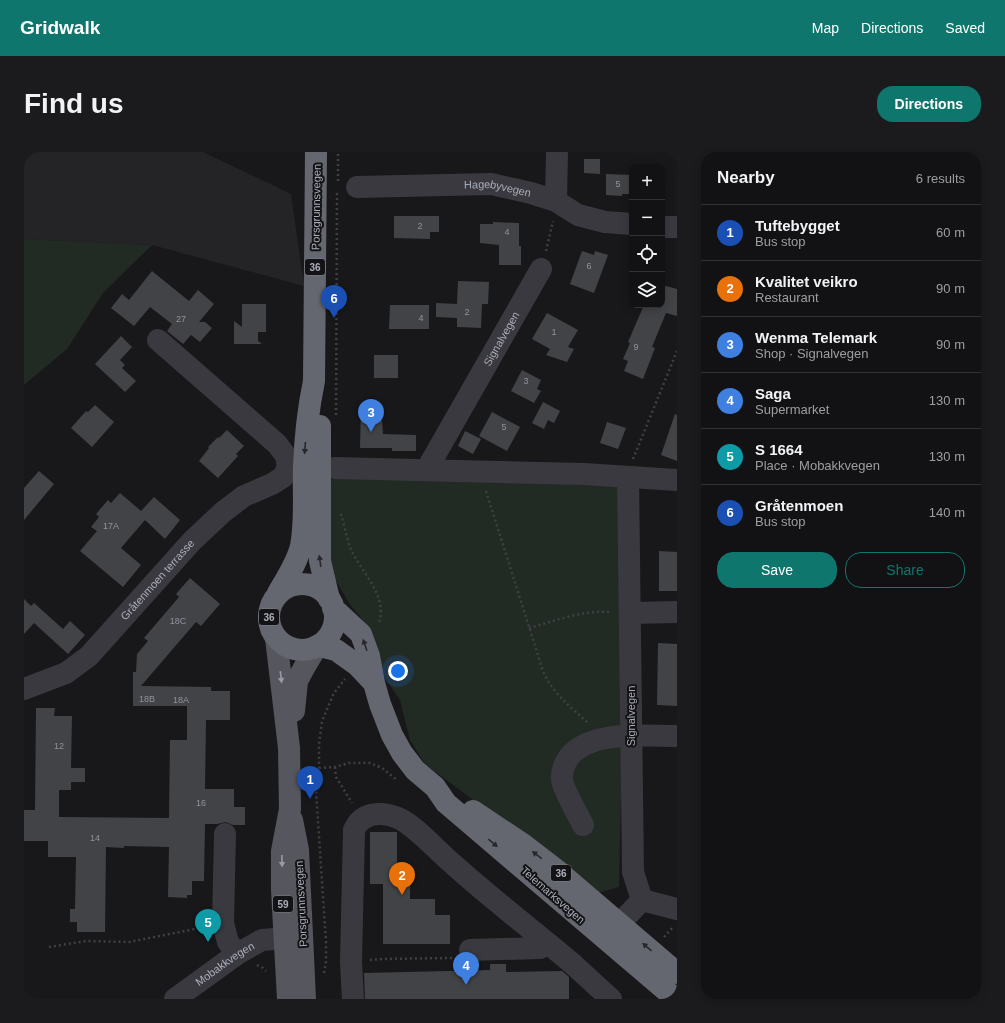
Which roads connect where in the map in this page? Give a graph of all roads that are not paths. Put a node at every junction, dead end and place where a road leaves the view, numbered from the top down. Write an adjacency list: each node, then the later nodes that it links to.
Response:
1 (316, 152): 10 (highway, Porsgrunnsvegen / 36)
2 (557, 152): 4 (street)
3 (357, 187): 4 (street, Hagebyvegen)
4 (556, 201): 5 (street, Hagebyvegen)
5 (629, 224)
6 (665, 227): 7 (street)
7 (677, 227)
8 (541, 269): 12 (street, Signalvegen)
9 (158, 340): 22 (street, Gråtenmoen terrasse)
10 (314, 381): 15 (highway, Porsgrunnsvegen / 36, one-way to 15); 16 (highway, Porsgrunnsvegen / 36, one-way to 10)
11 (335, 468): 12 (street)
12 (427, 469): 13 (street)
13 (628, 477): 14 (street); 18 (street, Signalvegen)
14 (677, 480)
15 (278, 594): 16 (highway, 36); 19 (highway, Porsgrunnsvegen / 36)
16 (331, 603): 20 (highway, Porsgrunnsvegen / 36); 21 (highway, Telemarksvegen / 36, one-way to 16)
17 (677, 612): 18 (street)
18 (631, 613): 23 (street, Signalvegen)
19 (276, 638): 20 (highway, 36); 25 (main road, Porsgrunnsvegen / 59, one-way to 25)
20 (318, 646): 21 (highway, Telemarksvegen / 36); 25 (main road, Porsgrunnsvegen / 59)
21 (374, 683): 26 (highway, Telemarksvegen / 36)
22 (24, 689)
23 (631, 736): 24 (street); 27 (street); 29 (street, Signalvegen)
24 (677, 736)
25 (289, 748): 32 (main road, Porsgrunnsvegen / 59)
26 (435, 787): 31 (highway, Telemarksvegen / 36, one-way to 26); 33 (highway, Telemarksvegen / 36, one-way to 33)
27 (582, 825)
28 (225, 834): 36 (street)
29 (642, 900): 30 (street); 31 (street)
30 (677, 909)
31 (620, 924): 33 (street); 37 (highway, Telemarksvegen / 36, one-way to 31)
32 (294, 935): 36 (street, Mobakkvegen); 40 (main road, Porsgrunnsvegen / 59); 41 (main road, Porsgrunnsvegen / 59)
33 (605, 940): 43 (highway, Telemarksvegen / 36)
34 (547, 943): 35 (street); 38 (street); 42 (street)
35 (470, 950)
36 (244, 959): 39 (street, Mobakkvegen)
37 (677, 973)
38 (602, 995)
39 (175, 999)
40 (288, 999)
41 (305, 999)
42 (353, 999)
43 (676, 999)

